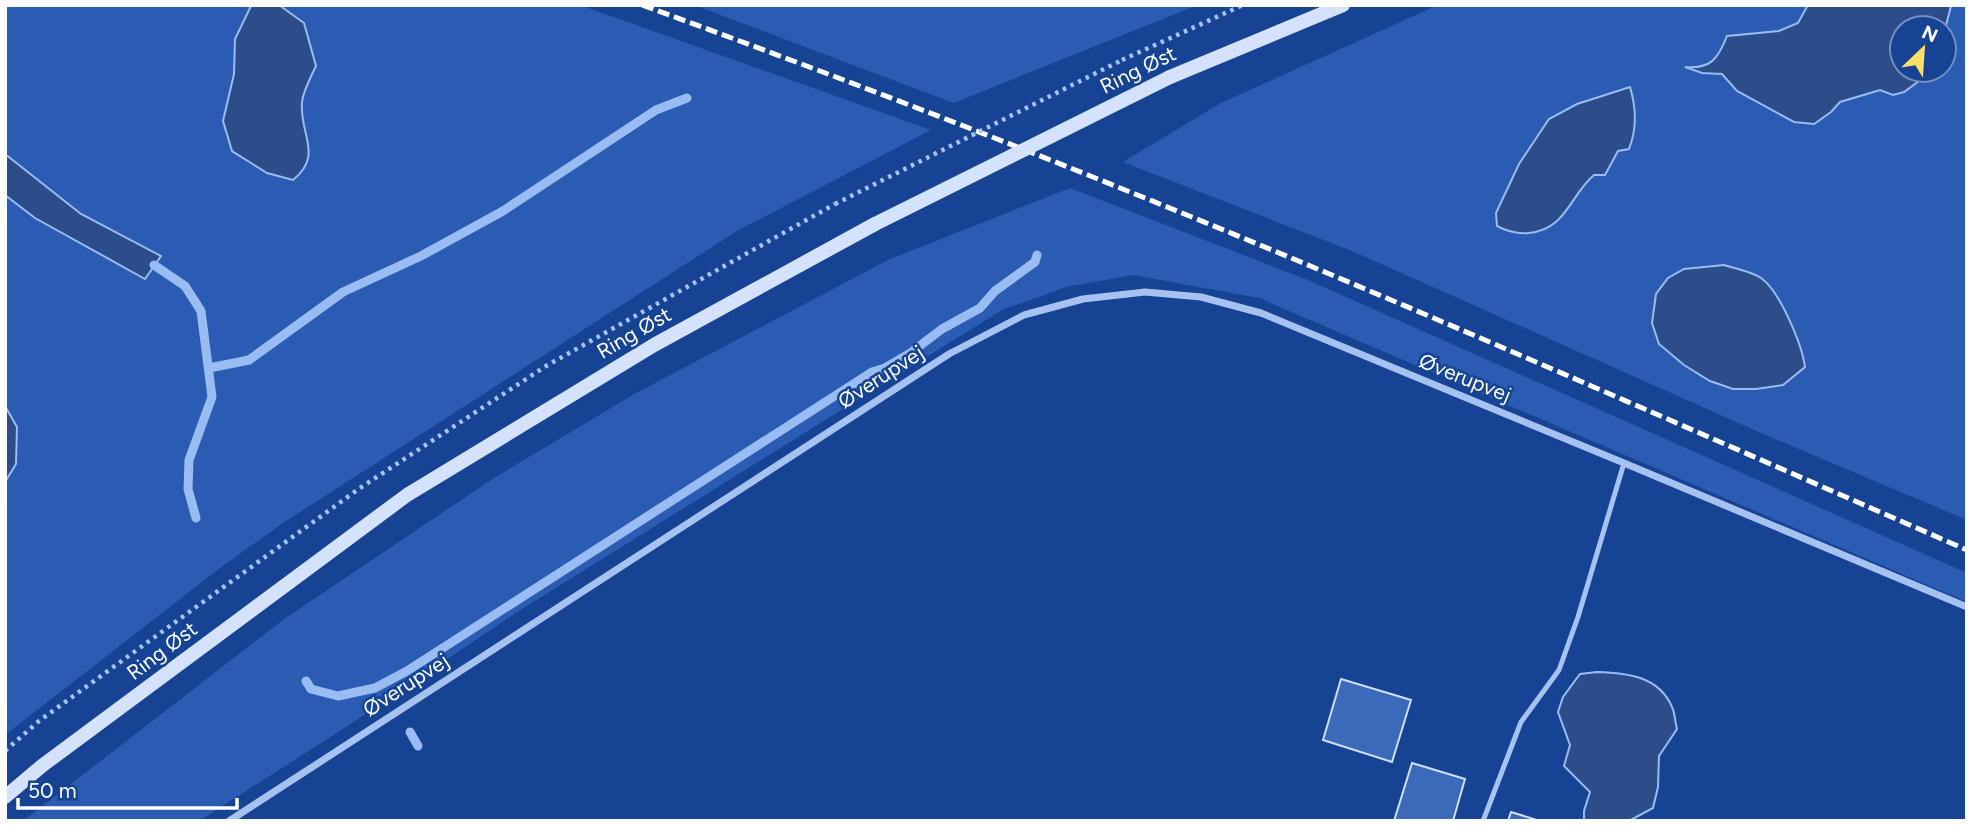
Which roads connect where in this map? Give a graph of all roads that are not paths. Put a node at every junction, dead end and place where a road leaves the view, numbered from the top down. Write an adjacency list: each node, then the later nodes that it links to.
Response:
1 (1343, 5): 4 (main road, Ring Øst, bridge)
2 (1624, 463): 3 (street, Øverupvej); 5 (street, Øverupvej); 6 (lane)
3 (1967, 607)
4 (5, 797)
5 (229, 821)
6 (1483, 821)

